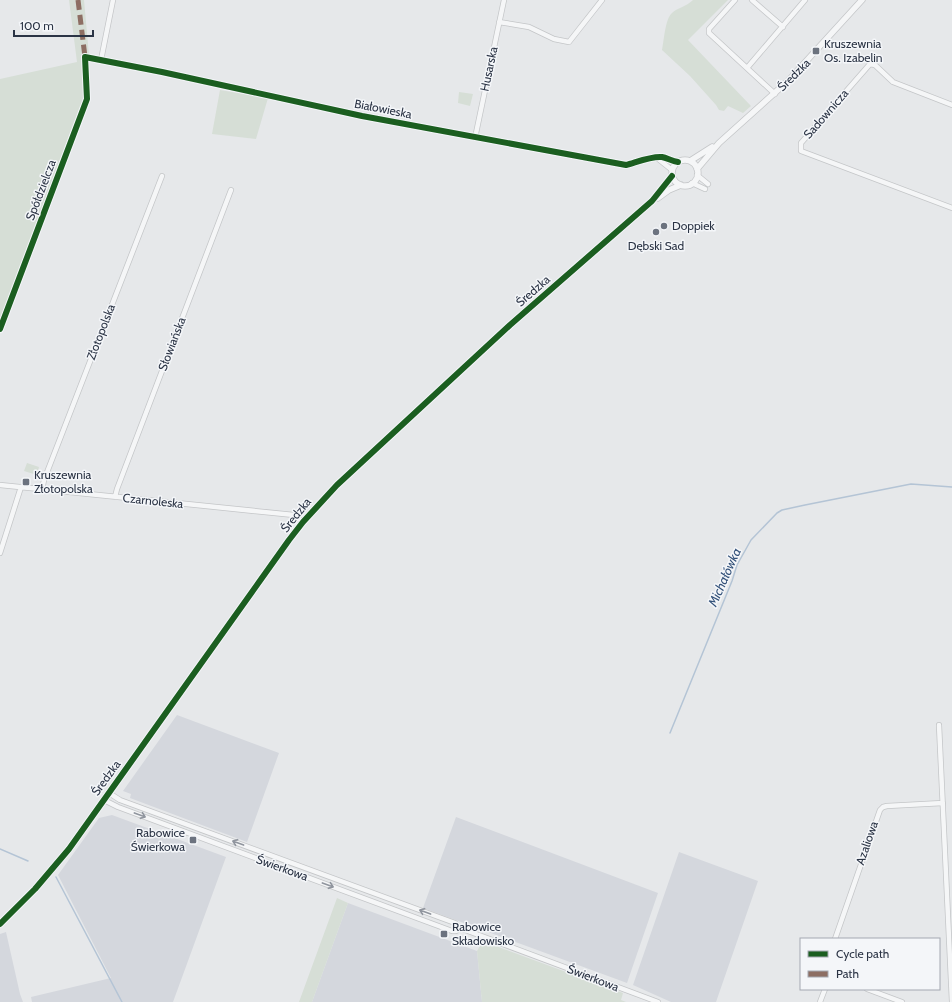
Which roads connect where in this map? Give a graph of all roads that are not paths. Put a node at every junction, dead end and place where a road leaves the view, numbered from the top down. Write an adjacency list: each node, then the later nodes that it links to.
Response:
1 (113, 0): 11 (street)
2 (504, 0): 8 (street, Husarska)
3 (602, 0): 8 (street)
4 (735, 0): 12 (street)
5 (752, 0): 9 (street)
6 (805, 0): 9 (street)
7 (862, 0): 13 (street, Średzka)
8 (499, 22): 15 (street, Husarska)
9 (783, 27): 12 (street)
10 (85, 57): 11 (street, Białowieska); 28 (street, Spółdzielcza)
11 (100, 60): 15 (street, Białowieska)
12 (747, 68): 13 (street)
13 (775, 94): 16 (street, Średzka)
14 (952, 105): 27 (street, Sadownicza)
15 (475, 138): 17 (street, Białowieska)
16 (719, 143): 18 (street, Średzka); 20 (street, Średzka)
17 (656, 158): 19 (street, Białowieska); 21 (street)
18 (690, 161): 19 (street); 20 (street)
19 (678, 162): 21 (street)
20 (697, 172): 23 (street); 23 (street)
21 (672, 173): 24 (street); 26 (street, Średzka)
22 (162, 176): 31 (street, Złotopolska)
23 (692, 183): 24 (street)
24 (681, 185): 26 (street, Średzka)
25 (231, 190): 32 (street, Słowiańska)
26 (652, 201): 33 (street, Średzka)
27 (952, 208)
28 (0, 329)
29 (0, 485): 30 (street, Czarnoleska)
30 (21, 487): 31 (street, Czarnoleska); 34 (street)
31 (42, 490): 32 (street, Czarnoleska)
32 (115, 497): 33 (street, Czarnoleska)
33 (303, 522): 36 (street, Średzka)
34 (0, 553)
35 (939, 725): 38 (street)
36 (109, 793): 37 (street, Średzka); 40 (street, Świerkowa, one-way to 36)
37 (104, 800): 39 (street, Średzka); 40 (street, Świerkowa, one-way to 40)
38 (943, 803): 41 (street, Azaliowa); 47 (street)
39 (0, 924)
40 (460, 928): 44 (street, Świerkowa)
41 (835, 938)
42 (825, 990): 45 (street)
43 (870, 990): 46 (street)
44 (658, 1002)
45 (820, 1002)
46 (902, 1002)
47 (952, 1002)

